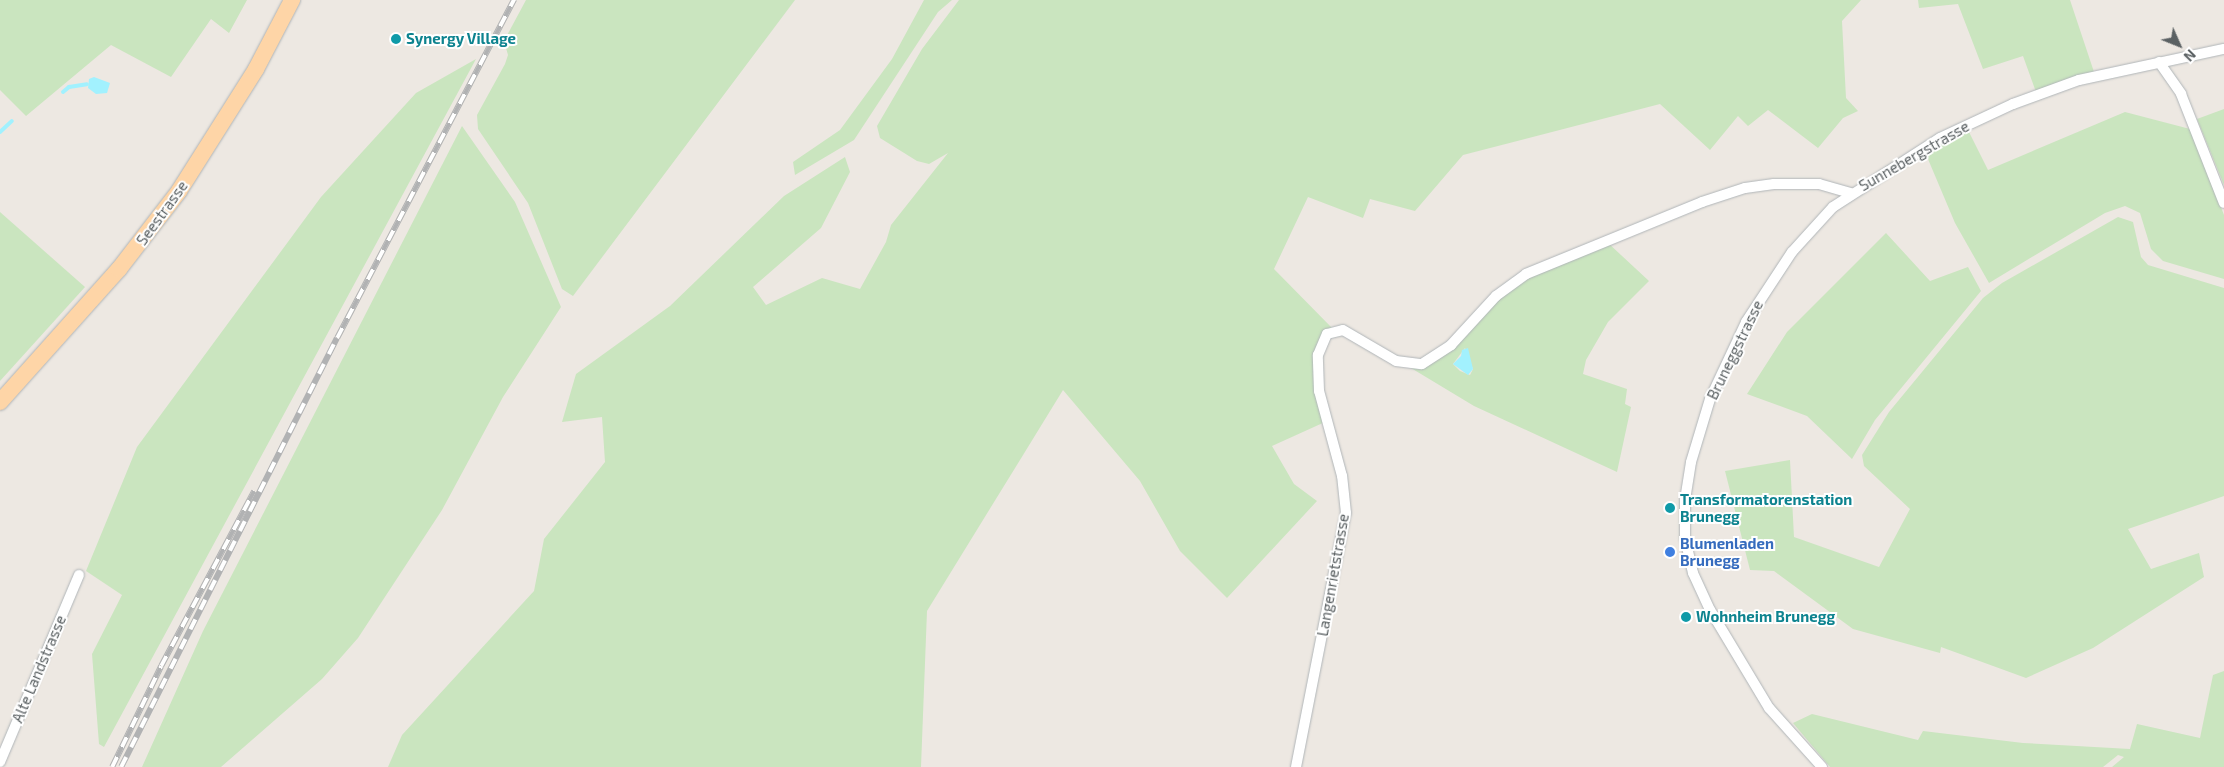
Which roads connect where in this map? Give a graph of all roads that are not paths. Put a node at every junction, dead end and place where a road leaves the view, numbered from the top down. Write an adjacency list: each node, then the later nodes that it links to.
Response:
1 (292, 0): 7 (main road, Seestrasse)
2 (2224, 49): 3 (street, Sunnebergstrasse)
3 (2159, 62): 4 (street, Sunnebergstrasse); 5 (street)
4 (1851, 193): 6 (street, Sunnebergstrasse); 11 (street, Bruneggstrasse)
5 (2224, 203)
6 (1334, 330): 10 (street, Langenrietstrasse)
7 (0, 402)
8 (79, 575): 9 (street, Alte Landstrasse)
9 (0, 762)
10 (1296, 767)
11 (1822, 767)

